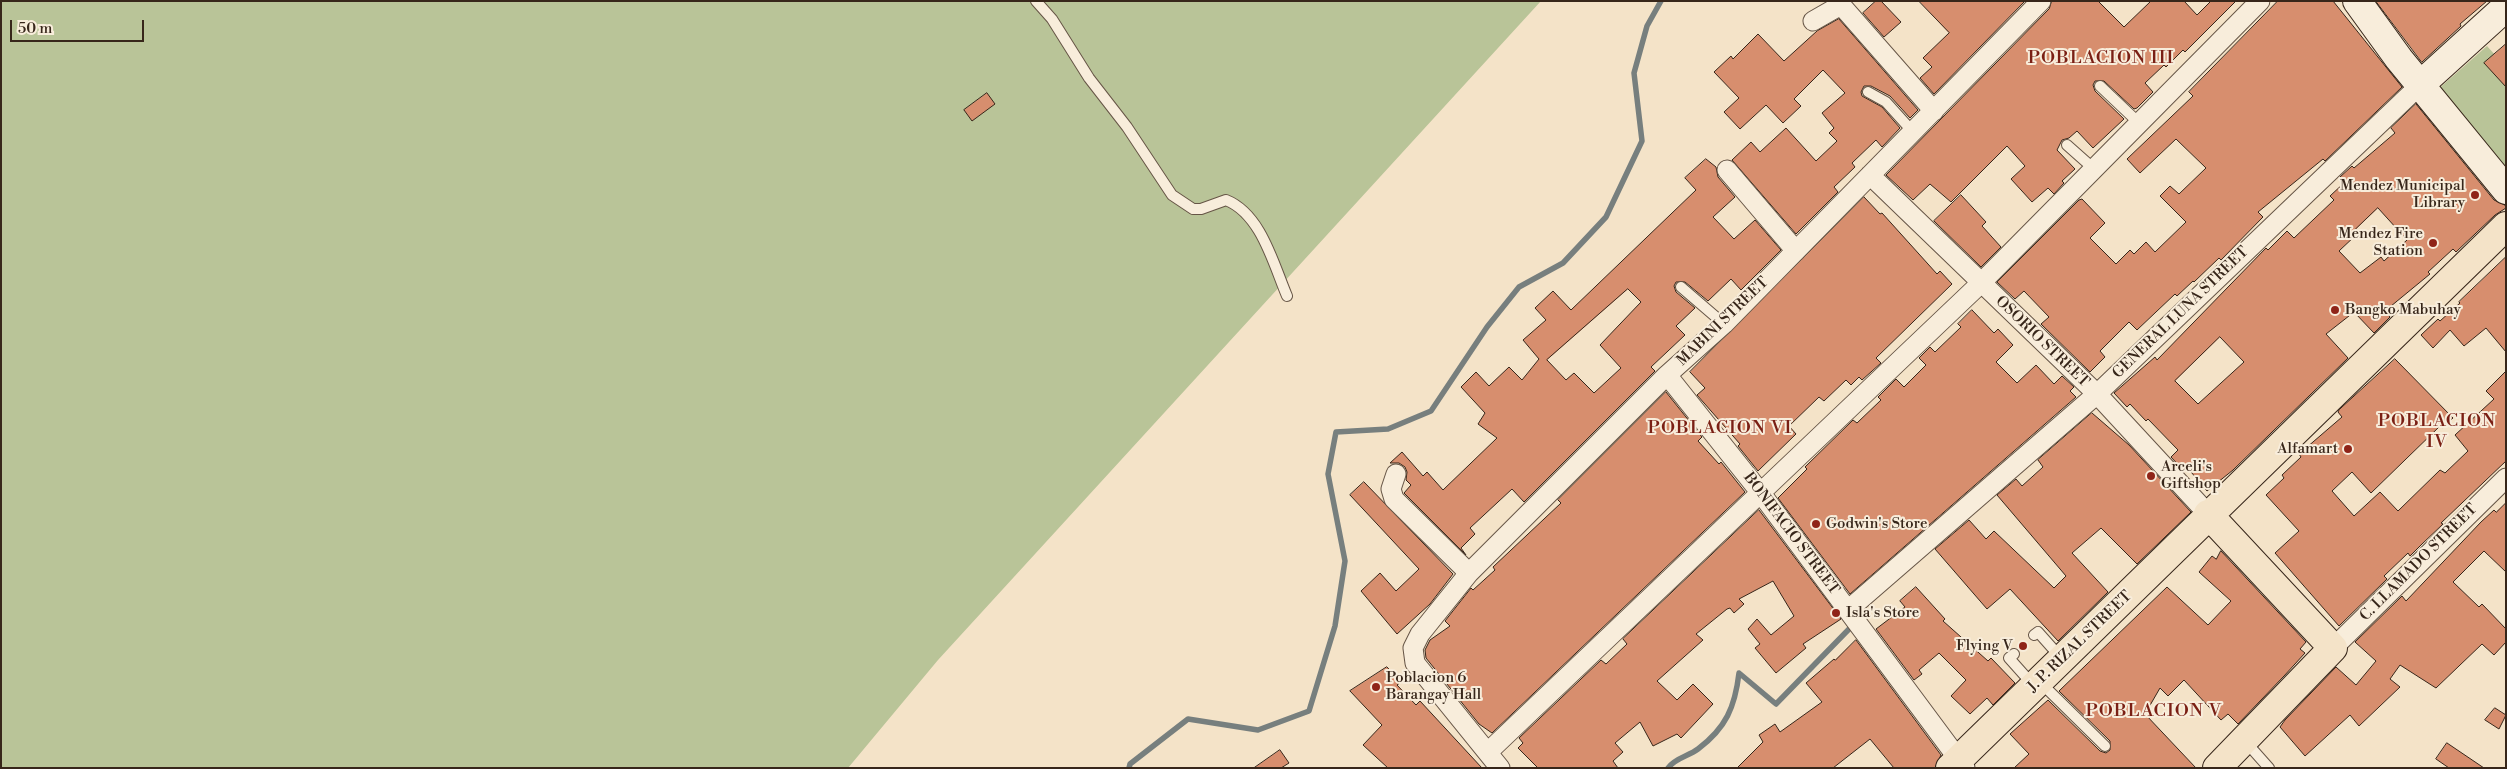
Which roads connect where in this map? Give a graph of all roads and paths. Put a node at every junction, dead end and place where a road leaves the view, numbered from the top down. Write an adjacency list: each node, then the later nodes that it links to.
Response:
1 (1036, 1): 22 (lane)
2 (2041, 1): 10 (street, MABINI STREET)
3 (2260, 1): 11 (street)
4 (2357, 1): 7 (street)
5 (2506, 7): 7 (street, GENERAL LUNA STREET)
6 (1813, 21): 10 (street)
7 (2420, 85): 17 (street); 25 (street, GENERAL LUNA STREET)
8 (2100, 86): 11 (lane)
9 (1868, 92): 12 (lane)
10 (1934, 111): 12 (street, MABINI STREET)
11 (2139, 123): 14 (street)
12 (1913, 132): 16 (street, MABINI STREET)
13 (2067, 145): 14 (lane)
14 (2094, 169): 20 (street)
15 (1726, 170): 19 (street)
16 (1870, 175): 19 (street, MABINI STREET); 20 (street, OSORIO STREET)
17 (2506, 190)
18 (2506, 226): 29 (main road, J. P. RIZAL STREET)
19 (1796, 251): 23 (street, MABINI STREET)
20 (1981, 283): 25 (street, OSORIO STREET); 28 (street)
21 (1680, 287): 23 (lane)
22 (1287, 296)
23 (1724, 324): 24 (street, MABINI STREET)
24 (1667, 375): 28 (street, BONIFACIO STREET); 30 (street, MABINI STREET)
25 (2097, 394): 29 (street, OSORIO STREET); 31 (street, GENERAL LUNA STREET)
26 (1396, 474): 30 (street)
27 (2506, 478): 33 (street, C. LLAMADO STREET)
28 (1760, 492): 31 (street, BONIFACIO STREET); 39 (street)
29 (2208, 514): 33 (main road); 35 (main road, J. P. RIZAL STREET)
30 (1469, 574): 39 (street, MABINI STREET)
31 (1848, 610): 40 (street, BONIFACIO STREET)
32 (2034, 635): 35 (lane)
33 (2333, 648): 37 (main road)
34 (2014, 654): 36 (lane)
35 (2062, 660): 36 (main road, J. P. RIZAL STREET)
36 (2037, 684): 38 (lane); 40 (main road, J. P. RIZAL STREET)
37 (2244, 740): 42 (main road); 43 (lane)
38 (2105, 746)
39 (1488, 752): 41 (street)
40 (1958, 765)
41 (1500, 768)
42 (2217, 768)
43 (2270, 768)

